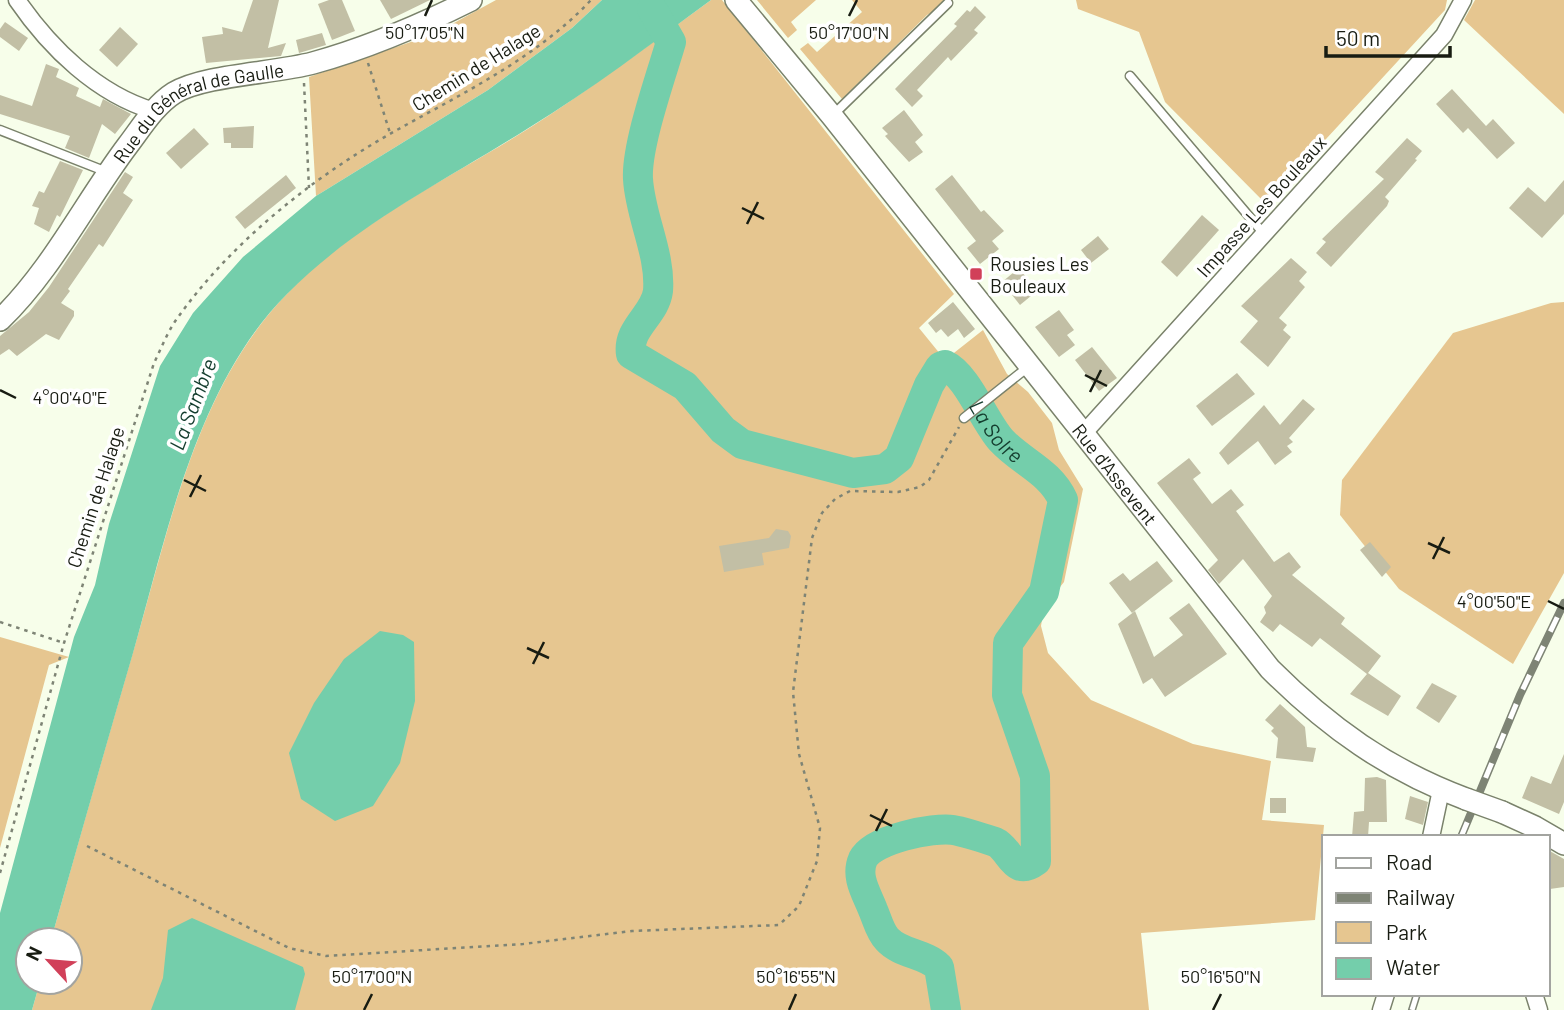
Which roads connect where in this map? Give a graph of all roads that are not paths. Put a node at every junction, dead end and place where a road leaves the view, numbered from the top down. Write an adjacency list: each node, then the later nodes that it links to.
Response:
1 (17, 0): 7 (street)
2 (471, 0): 7 (street, Rue du Général de Gaulle)
3 (1463, 0): 11 (street, Impasse Les Bouleaux)
4 (948, 3): 8 (lane)
5 (740, 4): 8 (street, Rue d'Assevent)
6 (1130, 76): 11 (lane)
7 (154, 111): 10 (street, Rue du Général de Gaulle)
8 (832, 116): 13 (street, Rue d'Assevent)
9 (0, 130): 10 (lane)
10 (107, 173): 12 (street, Rue du Général de Gaulle)
11 (1264, 234): 15 (street, Impasse Les Bouleaux)
12 (0, 320)
13 (1030, 365): 14 (lane); 15 (street, Rue d'Assevent)
14 (964, 418)
15 (1083, 434): 16 (street, Rue d'Assevent)
16 (1441, 789): 17 (street, Rue d'Assevent, bridge); 18 (street)
17 (1534, 832)
18 (1431, 835)

